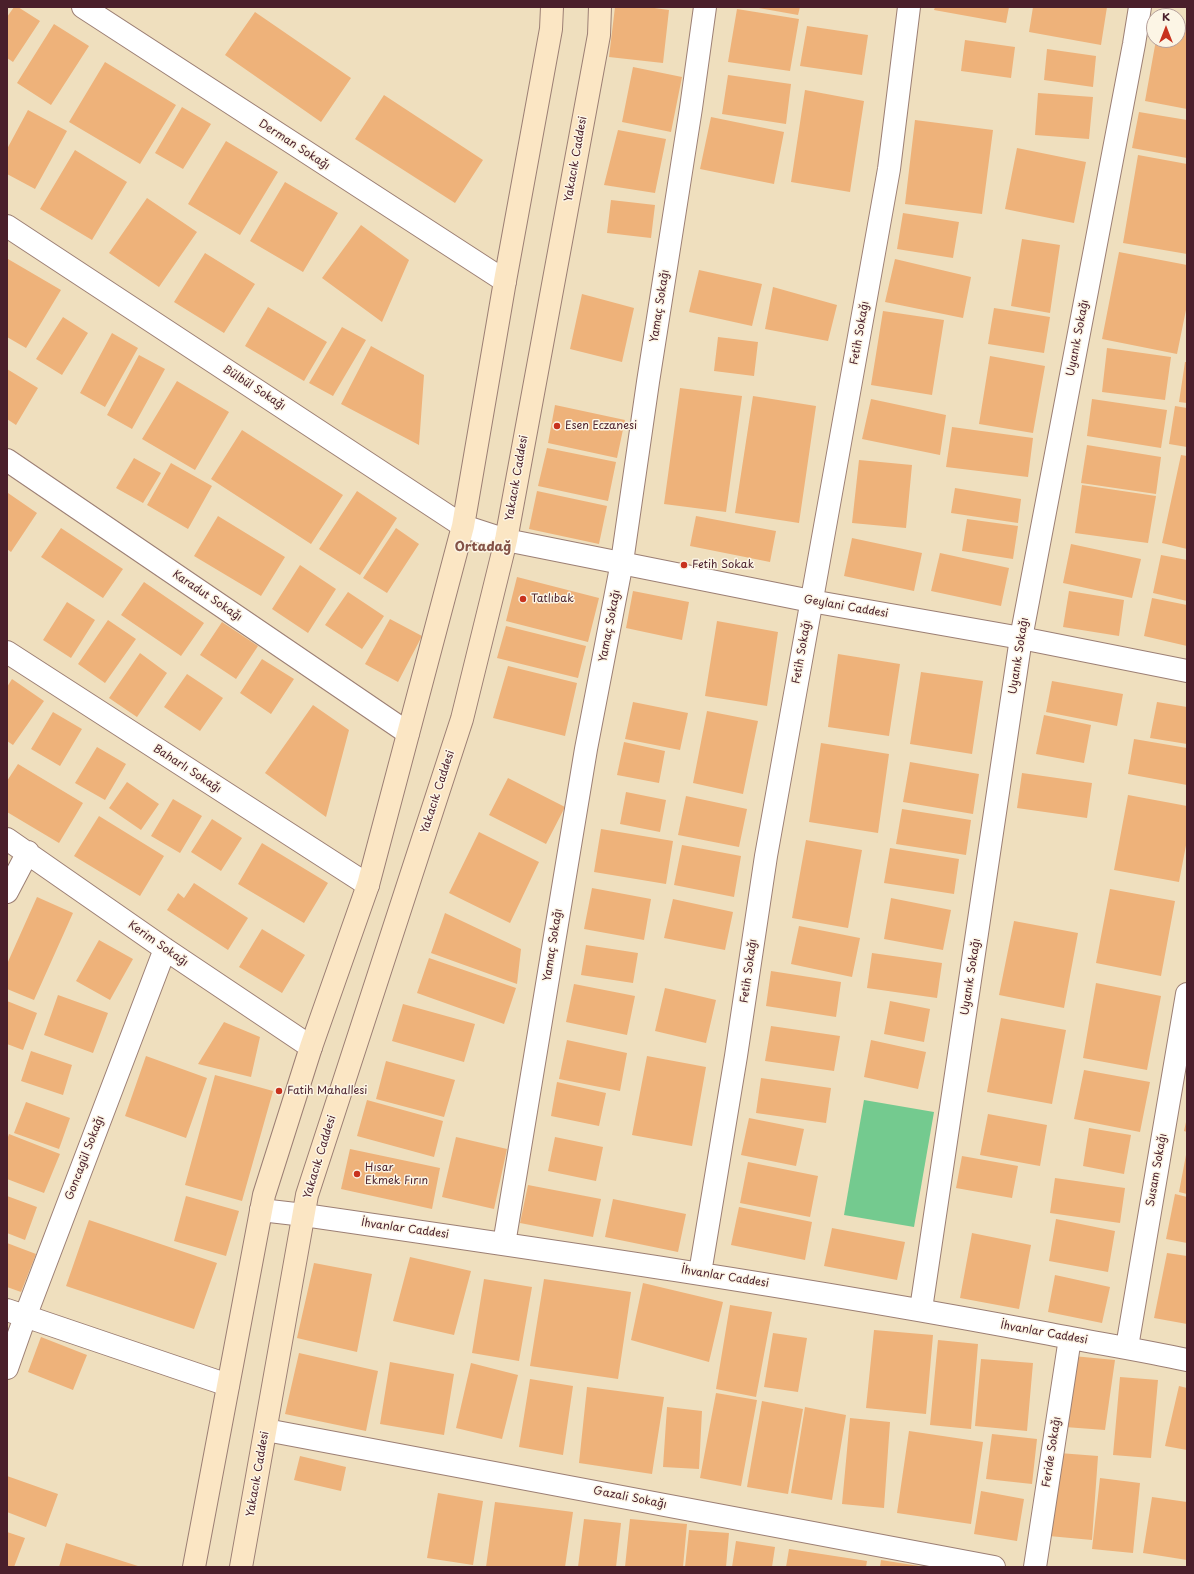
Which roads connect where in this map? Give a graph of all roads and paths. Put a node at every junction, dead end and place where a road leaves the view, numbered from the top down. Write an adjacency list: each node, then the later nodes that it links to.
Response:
1 (83, 7): 8 (street, Derman Sokağı)
2 (552, 7): 8 (main road)
3 (600, 7): 11 (main road, Yakacık Caddesi)
4 (705, 7): 12 (street, Yamaç Sokağı)
5 (909, 7): 13 (street, Fetih Sokağı)
6 (1140, 7): 14 (street, Uyanık Sokağı)
7 (7, 226): 10 (street, Bülbül Sokağı)
8 (505, 281): 10 (main road)
9 (7, 460): 17 (street, Karadut Sokağı)
10 (463, 526): 11 (street, Bülbül Sokağı); 17 (main road)
11 (506, 540): 12 (street, Geylani Caddesi); 26 (main road, Yakacık Caddesi)
12 (622, 562): 13 (street, Geylani Caddesi); 27 (street, Yamaç Sokağı)
13 (811, 601): 14 (street, Geylani Caddesi); 28 (street, Fetih Sokağı)
14 (1021, 638): 16 (street, Geylani Caddesi); 29 (street, Uyanık Sokağı)
15 (7, 652): 20 (street, Baharlı Sokağı)
16 (1187, 671)
17 (408, 733): 20 (main road)
18 (7, 838): 19 (street, Kerim Sokağı)
19 (28, 852): 21 (street); 22 (street, Kerim Sokağı)
20 (368, 885): 24 (main road)
21 (7, 892)
22 (165, 949): 24 (street, Kerim Sokağı); 30 (street, Goncagül Sokağı)
23 (1187, 994): 32 (street, Susam Sokağı)
24 (311, 1047): 25 (main road)
25 (261, 1210): 26 (street, İhvanlar Caddesi); 35 (main road)
26 (304, 1214): 27 (street, İhvanlar Caddesi); 36 (main road, Yakacık Caddesi)
27 (504, 1244): 28 (street, İhvanlar Caddesi)
28 (700, 1273): 29 (street, İhvanlar Caddesi)
29 (921, 1309): 31 (street, İhvanlar Caddesi)
30 (16, 1313): 34 (street, Goncagül Sokağı); 35 (street)
31 (1070, 1338): 32 (street, İhvanlar Caddesi); 40 (street, Feride Sokağı)
32 (1127, 1347): 33 (street, İhvanlar Caddesi)
33 (1187, 1360)
34 (7, 1368)
35 (228, 1385): 37 (main road)
36 (266, 1430): 38 (main road, Yakacık Caddesi); 39 (street, Gazali Sokağı)
37 (194, 1567)
38 (241, 1567)
39 (994, 1567)
40 (1035, 1567)

